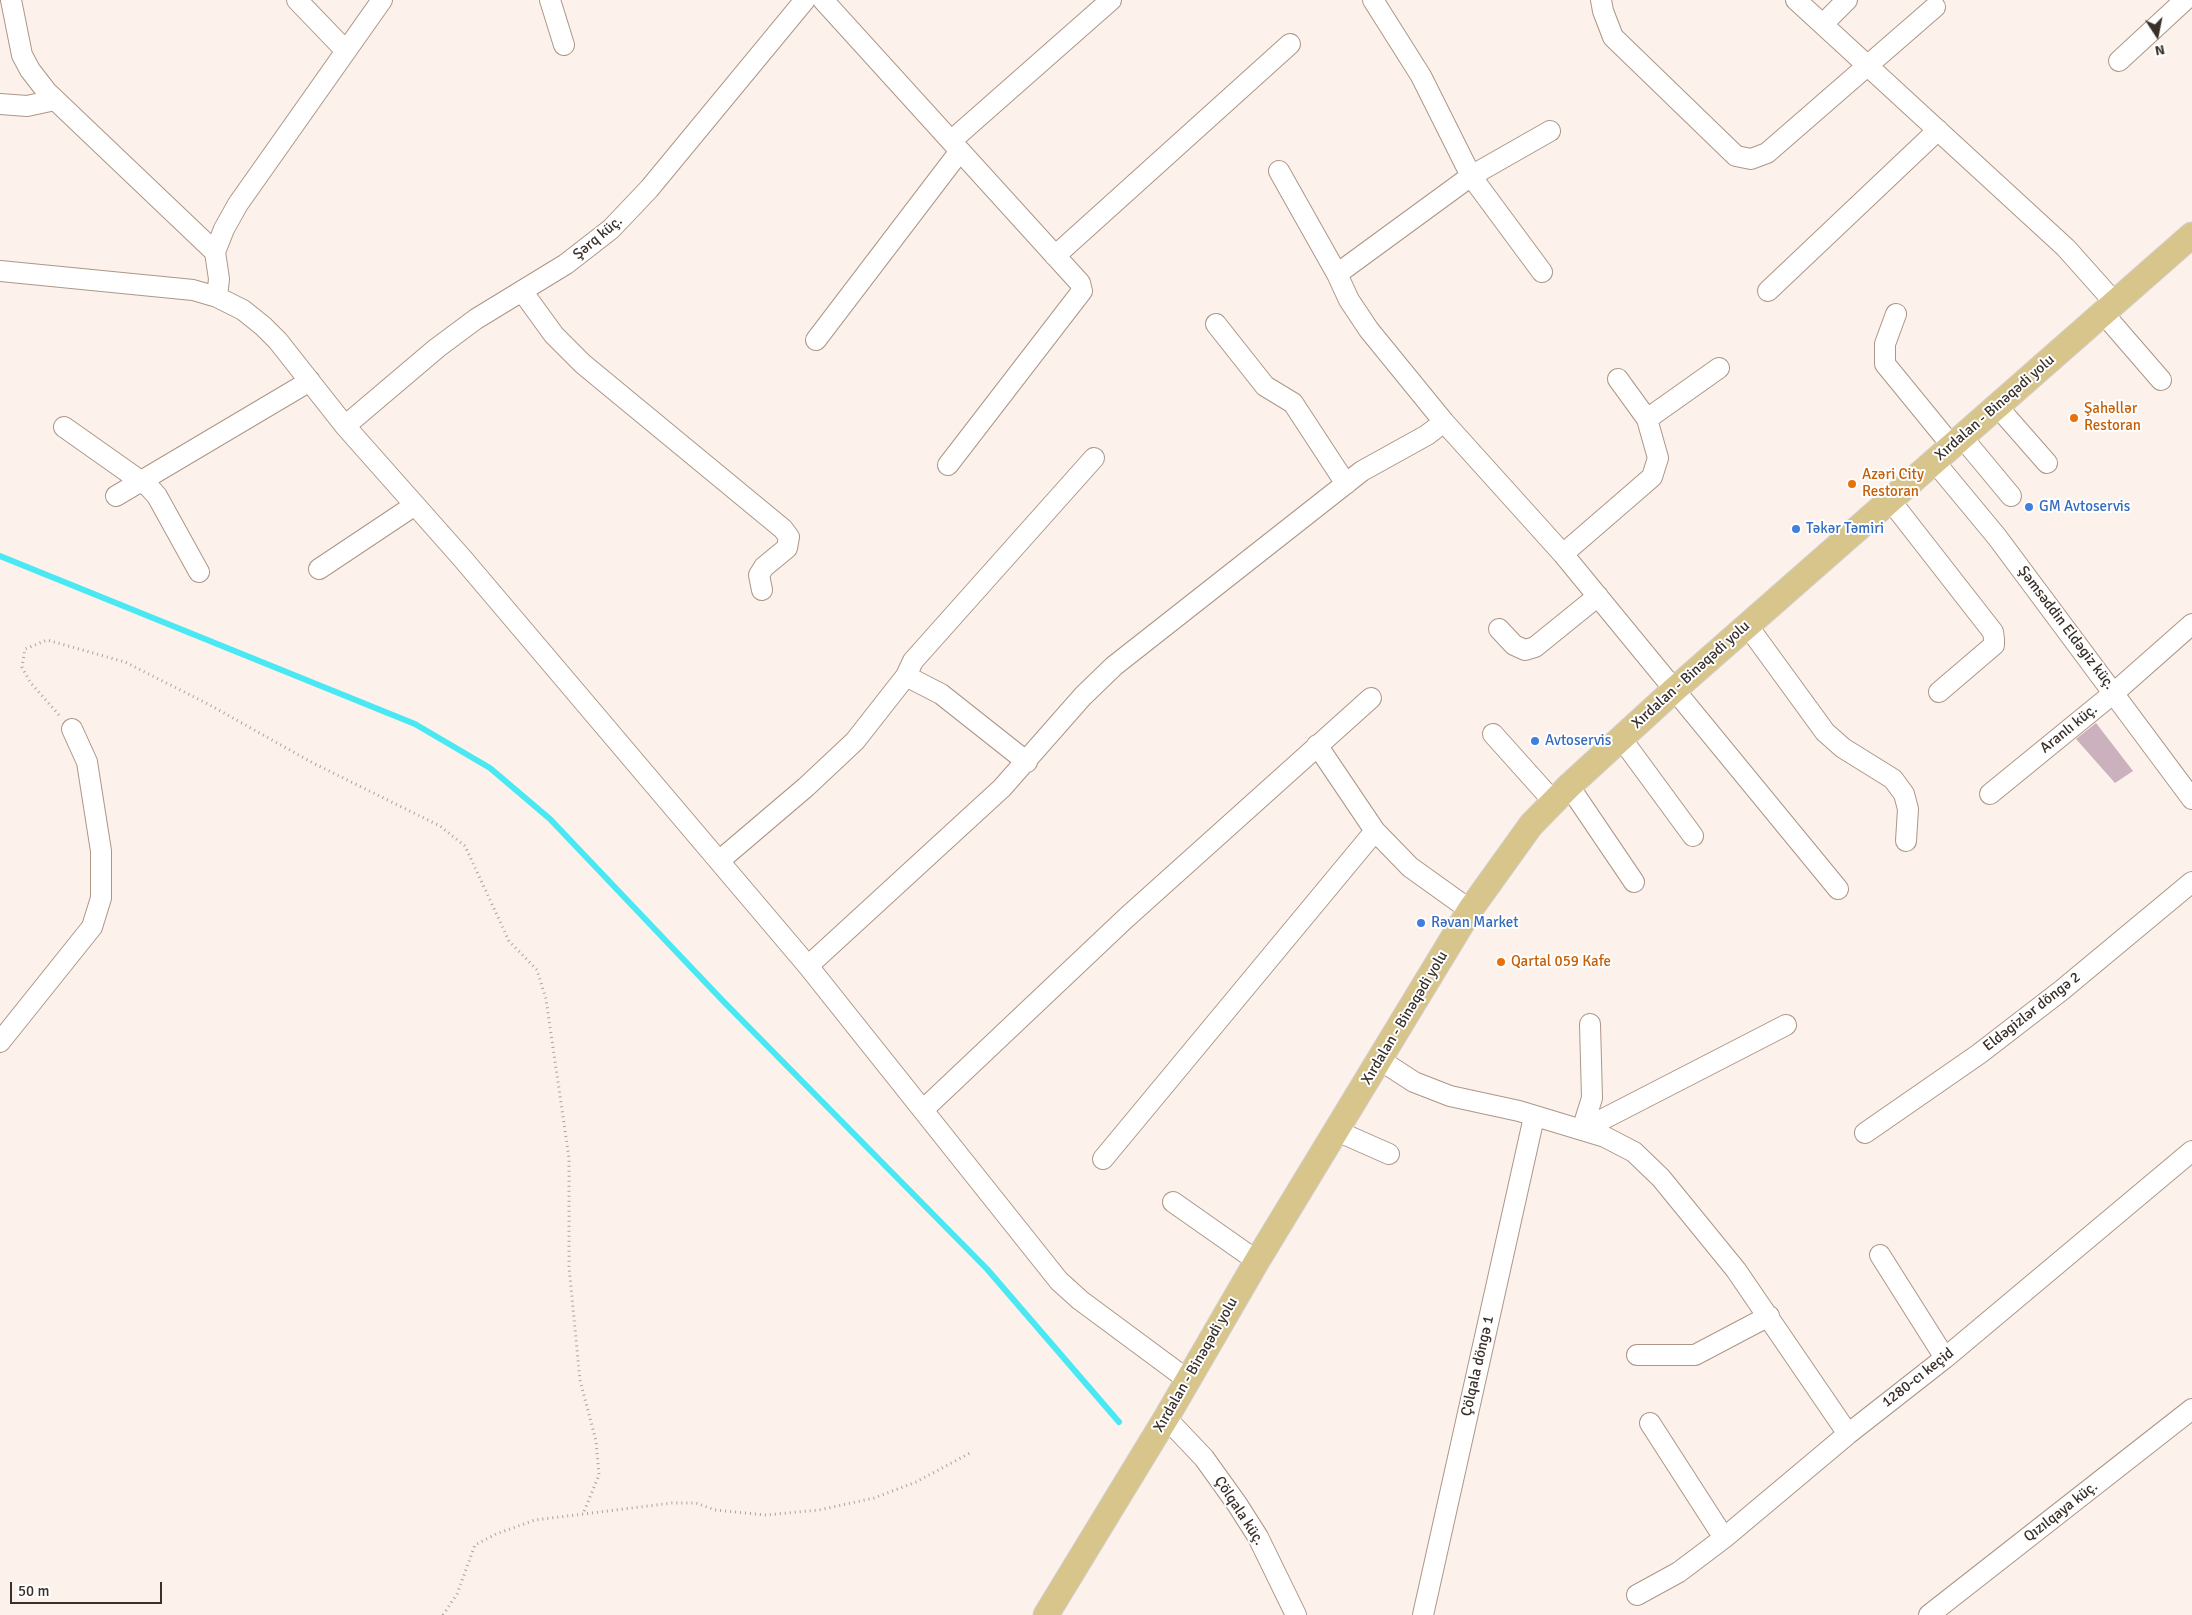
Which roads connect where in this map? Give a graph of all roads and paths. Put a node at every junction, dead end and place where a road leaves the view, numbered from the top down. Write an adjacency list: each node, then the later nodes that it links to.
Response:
1 (11, 0): 20 (street)
2 (297, 0): 17 (street)
3 (382, 0): 17 (street)
4 (550, 0): 16 (street)
5 (806, 0): 33 (street, Şərq küç.)
6 (823, 0): 24 (street)
7 (1111, 0): 24 (street)
8 (1373, 0): 26 (street)
9 (1601, 0): 19 (street)
10 (1796, 0): 14 (street)
11 (1847, 0): 14 (street)
12 (2185, 0): 18 (street)
13 (1935, 7): 19 (street)
14 (1822, 24): 19 (street)
15 (1290, 44): 29 (street)
16 (564, 45)
17 (346, 51): 28 (street)
18 (2119, 61)
19 (1868, 65): 22 (street)
20 (55, 100): 21 (street); 28 (street)
21 (0, 104)
22 (1938, 130): 34 (street); 36 (street)
23 (1550, 131): 26 (street)
24 (955, 146): 29 (street); 39 (street)
25 (1279, 170): 32 (street)
26 (1471, 176): 31 (street); 32 (street)
27 (2192, 235): 36 (main road, Xırdalan - Binəqədi yolu)
28 (215, 252): 35 (street)
29 (1055, 256): 52 (street)
30 (0, 271): 35 (street)
31 (1542, 272)
32 (1337, 274): 46 (street)
33 (522, 291): 47 (street, Şərq küç.); 62 (street)
34 (1768, 291)
35 (217, 297): 43 (street)
36 (2109, 308): 42 (street); 44 (main road, Xırdalan - Binəqədi yolu)
37 (1896, 314): 49 (street)
38 (1216, 324): 54 (street)
39 (816, 340)
40 (1719, 368): 45 (street)
41 (1618, 379): 45 (street)
42 (2161, 380)
43 (310, 381): 47 (street); 53 (street)
44 (1998, 406): 49 (main road, Xırdalan - Binəqədi yolu); 51 (street)
45 (1647, 419): 59 (street)
46 (1444, 422): 54 (street); 59 (street)
47 (345, 426): 58 (street)
48 (64, 427): 53 (street)
49 (1949, 448): 56 (street); 57 (main road, Xırdalan - Binəqədi yolu); 70 (street, Şəmsəddin Eldəgiz küç.)
50 (1094, 458): 67 (street)
51 (2047, 463)
52 (948, 465)
53 (140, 482): 55 (street); 61 (street)
54 (1346, 484): 76 (street)
55 (116, 496)
56 (2011, 496)
57 (1890, 500): 65 (main road, Xırdalan - Binəqədi yolu); 69 (street)
58 (415, 505): 60 (street); 83 (street)
59 (1564, 554): 63 (street)
60 (319, 569)
61 (199, 572)
62 (762, 590)
63 (1598, 596): 66 (street); 68 (street)
64 (2192, 624): 70 (street, Aranlı küç.)
65 (1747, 625): 68 (main road, Xırdalan - Binəqədi yolu); 82 (street)
66 (1499, 628)
67 (906, 676): 76 (street); 83 (street)
68 (1674, 690): 74 (main road, Xırdalan - Binəqədi yolu); 86 (street)
69 (1939, 692)
70 (2115, 692): 78 (street, Aranlı küç.); 79 (street, Şəmsəddin Eldəgiz küç.)
71 (1371, 698): 75 (street)
72 (72, 729): 91 (street); 113 (path)
73 (1493, 734): 77 (street)
74 (1621, 738): 77 (main road, Xırdalan - Binəqədi yolu); 81 (street)
75 (1317, 745): 80 (street); 93 (street)
76 (1027, 762): 88 (street)
77 (1561, 793): 84 (street); 87 (main road, Xırdalan - Binəqədi yolu)
78 (1990, 794)
79 (2192, 798)
80 (1375, 831): 87 (street); 100 (street)
81 (1693, 836)
82 (1906, 841)
83 (719, 861): 88 (street)
84 (1634, 882)
85 (2192, 882): 97 (street, Eldəgizlər döngə 2)
86 (1838, 889)
87 (1470, 910): 92 (main road, Xırdalan - Binəqədi yolu)
88 (808, 966): 93 (street)
89 (1590, 1024): 95 (street)
90 (1786, 1025): 95 (street)
91 (0, 1042)
92 (1380, 1060): 94 (street); 96 (main road, Xırdalan - Binəqədi yolu)
93 (924, 1109): 107 (street)
94 (1534, 1117): 95 (street); 119 (street, Çölqala döngə 1)
95 (1582, 1130): 104 (street)
96 (1337, 1131): 99 (street); 103 (main road, Xırdalan - Binəqədi yolu)
97 (1865, 1133)
98 (2192, 1151): 106 (street, 1280-cı keçid)
99 (1389, 1154)
100 (1103, 1159)
101 (1173, 1202): 103 (street)
102 (1880, 1256): 106 (street)
103 (1257, 1261): 107 (main road, Xırdalan - Binəqədi yolu)
104 (1768, 1316): 105 (street); 111 (street)
105 (1636, 1354)
106 (1945, 1358): 111 (street, 1280-cı keçid)
107 (1188, 1380): 109 (main road, Xırdalan - Binəqədi yolu)
108 (2192, 1409): 120 (street, Qızılqaya küç.)
109 (1166, 1418): 117 (main road, Xırdalan - Binəqədi yolu); 118 (street, Çölqala küç.)
110 (1650, 1423): 114 (street)
111 (1848, 1434): 114 (street, 1280-cı keçid)
112 (970, 1453): 113 (path)
113 (583, 1514): 116 (path)
114 (1724, 1538): 115 (street, 1280-cı keçid)
115 (1637, 1595)
116 (444, 1615)
117 (1046, 1615)
118 (1296, 1615)
119 (1423, 1615)
120 (1929, 1615)

